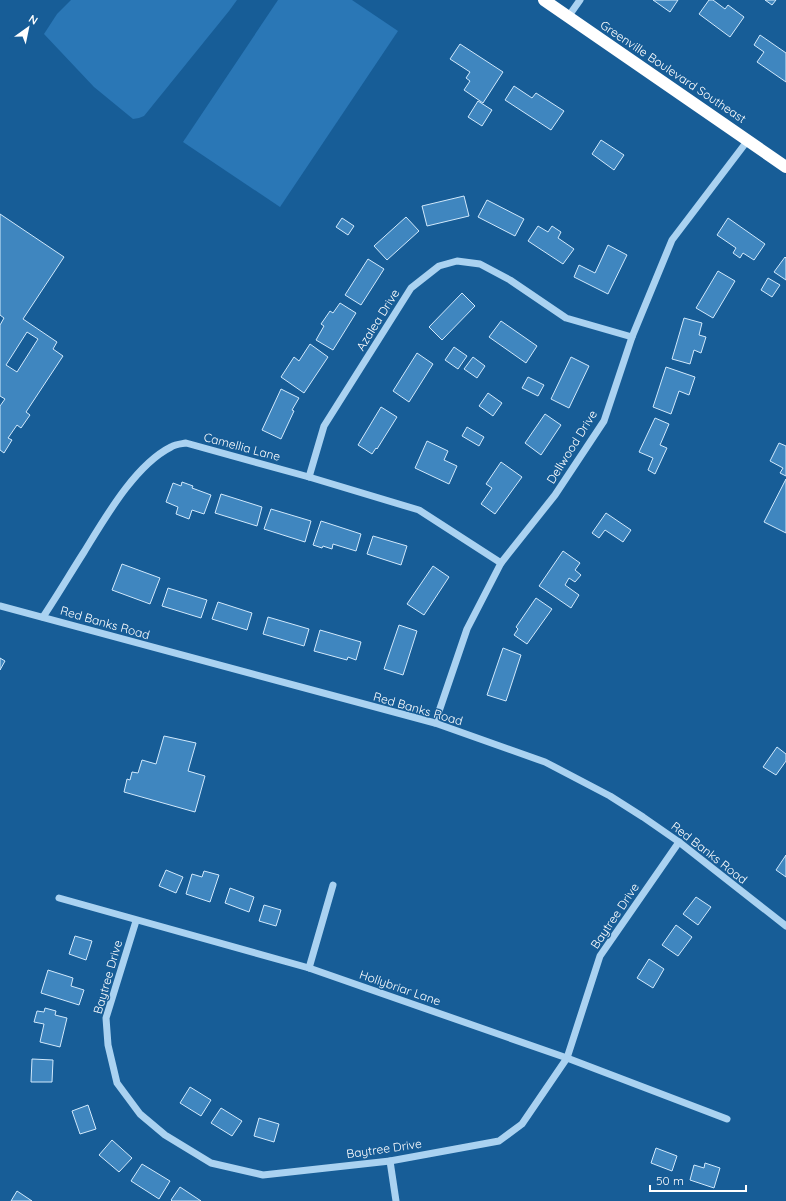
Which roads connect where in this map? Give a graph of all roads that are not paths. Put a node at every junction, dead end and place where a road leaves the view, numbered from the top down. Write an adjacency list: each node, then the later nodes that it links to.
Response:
1 (544, 0): 3 (highway, Greenville Boulevard Southeast)
2 (580, 0): 3 (street)
3 (568, 17): 4 (highway, Greenville Boulevard Southeast)
4 (748, 140): 5 (highway, Greenville Boulevard Southeast); 6 (street, Dellwood Drive)
5 (786, 167)
6 (632, 337): 7 (street, Azalea Drive); 8 (street, Dellwood Drive)
7 (309, 477): 8 (street, Camellia Lane); 10 (street, Camellia Lane)
8 (501, 563): 11 (street, Dellwood Drive)
9 (0, 606): 10 (street, Red Banks Road)
10 (43, 618): 11 (street, Red Banks Road)
11 (435, 724): 12 (street, Red Banks Road)
12 (679, 842): 16 (street, Red Banks Road); 18 (street, Baytree Drive)
13 (333, 885): 17 (street)
14 (59, 898): 15 (street, Hollybriar Lane)
15 (136, 921): 17 (street, Hollybriar Lane); 20 (street, Baytree Drive)
16 (786, 926)
17 (309, 968): 18 (street, Hollybriar Lane)
18 (567, 1058): 19 (street, Hollybriar Lane); 20 (street, Baytree Drive)
19 (726, 1119)
20 (390, 1161): 21 (street)
21 (396, 1201)

